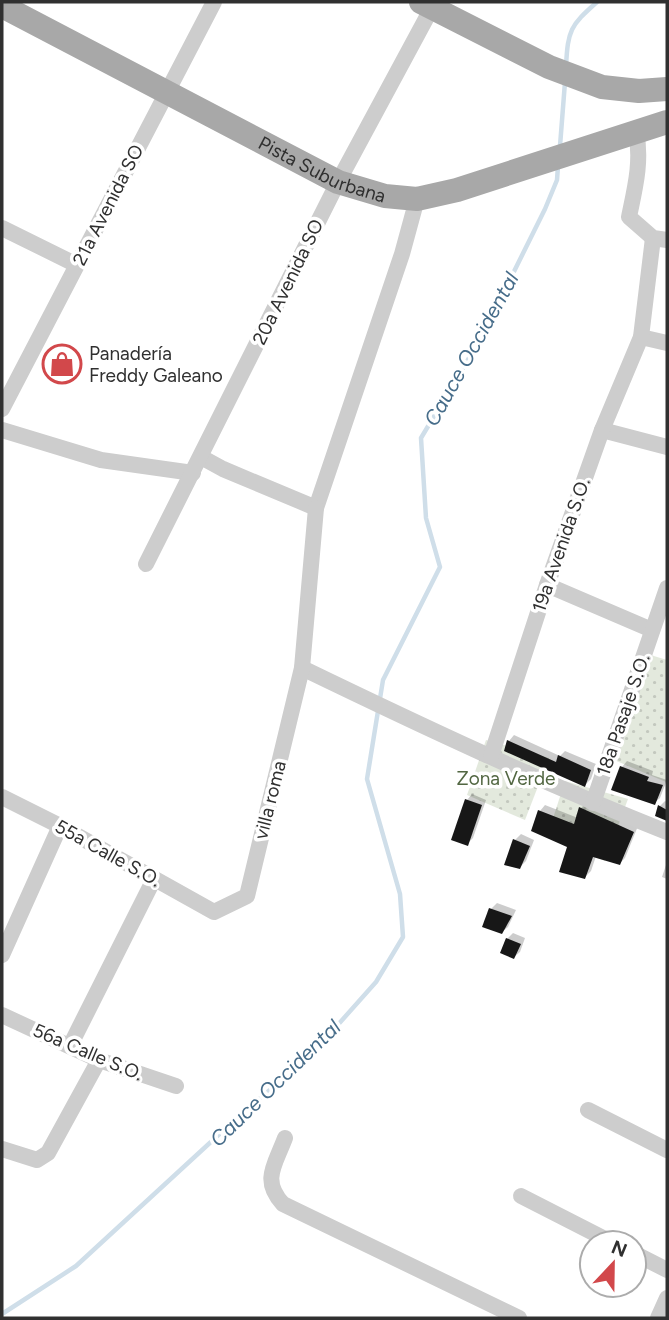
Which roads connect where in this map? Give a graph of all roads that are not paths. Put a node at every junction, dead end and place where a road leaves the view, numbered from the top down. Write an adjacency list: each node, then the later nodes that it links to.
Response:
1 (214, 2): 5 (street, 21a Avenida SO)
2 (429, 4): 4 (main road); 8 (street, 20a Avenida SO)
3 (2, 6): 5 (main road, Pista Suburbana)
4 (667, 89)
5 (166, 92): 8 (main road, Pista Suburbana); 12 (street, 21a Avenida SO)
6 (667, 122): 7 (main road, Pista Suburbana)
7 (636, 132): 9 (main road, Pista Suburbana); 11 (street)
8 (338, 181): 9 (main road, Pista Suburbana); 19 (street, 20a Avenida SO)
9 (417, 199): 21 (street, villa roma)
10 (2, 228): 12 (street)
11 (660, 239): 13 (street, 19a Avenida S.O.)
12 (77, 265): 15 (street, 21a Avenida SO)
13 (641, 337): 14 (street); 17 (street, 19a Avenida S.O.)
14 (667, 343)
15 (2, 409)
16 (2, 430): 20 (street)
17 (602, 430): 18 (street); 23 (street, 19a Avenida S.O.)
18 (667, 447)
19 (201, 457): 20 (street, 20a Avenida SO); 21 (street)
20 (193, 473): 22 (street, 20a Avenida SO)
21 (316, 508): 26 (street, villa roma)
22 (146, 564)
23 (547, 585): 25 (street); 27 (street, 19a Avenida S.O.)
24 (667, 587): 25 (street, 18a Pasaje S.O.)
25 (652, 630): 29 (street, 18a Pasaje S.O.)
26 (302, 668): 27 (street); 33 (street, villa roma)
27 (491, 756): 29 (street)
28 (2, 797): 30 (street, 55a Calle S.O.)
29 (593, 803): 31 (street)
30 (60, 826): 32 (street, 55a Calle S.O.); 34 (street)
31 (667, 832)
32 (154, 879): 33 (street, 55a Calle S.O.); 36 (street)
33 (214, 912)
34 (2, 955)
35 (2, 1015): 36 (street, 56a Calle S.O.)
36 (70, 1046): 37 (street, 56a Calle S.O.)
37 (99, 1060): 38 (street, 56a Calle S.O.); 41 (street)
38 (176, 1086)
39 (588, 1110): 42 (street)
40 (285, 1138): 48 (street)
41 (2, 1149)
42 (667, 1150)
43 (521, 1196): 44 (street)
44 (586, 1229)
45 (648, 1261): 46 (street)
46 (667, 1270)
47 (667, 1298): 49 (street)
48 (519, 1318)
49 (658, 1318)

